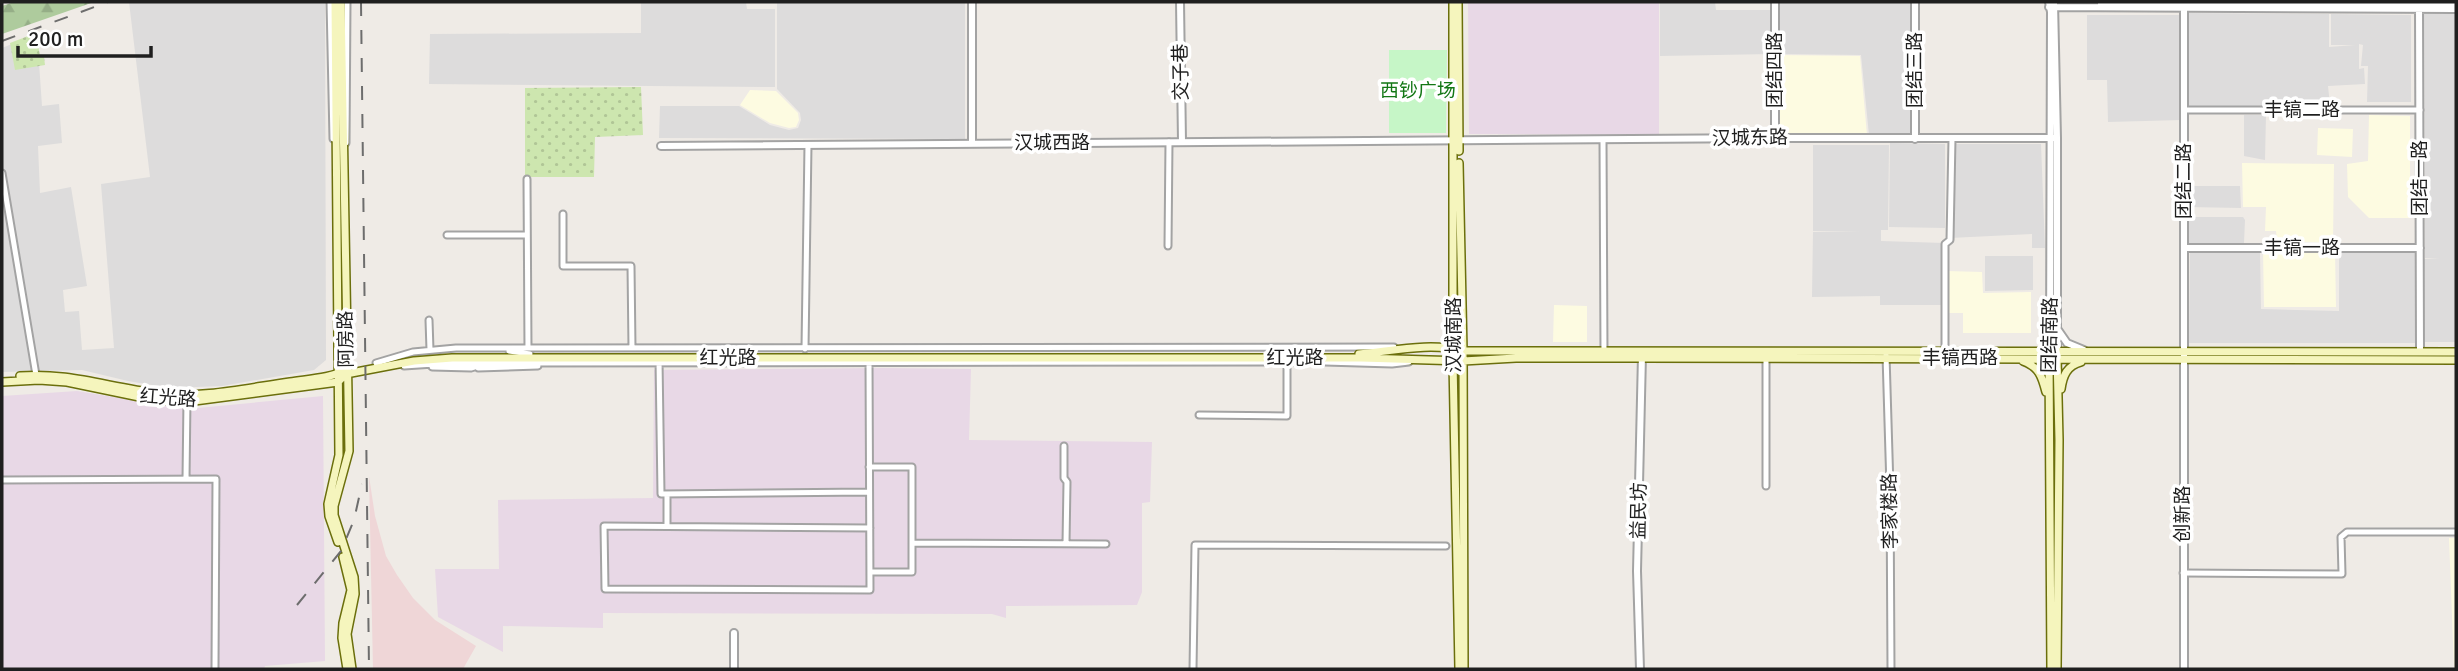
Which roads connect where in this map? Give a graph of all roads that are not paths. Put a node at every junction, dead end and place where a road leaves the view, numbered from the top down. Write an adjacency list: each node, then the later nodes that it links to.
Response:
1 (330, 2): 31 (street)
2 (335, 2): 18 (main road, 阿房路)
3 (341, 2): 18 (main road, 阿房路)
4 (347, 2): 31 (street)
5 (972, 2): 28 (street)
6 (1180, 2): 27 (street, 交子巷)
7 (1455, 2): 24 (main road, 汉城南路)
8 (1775, 2): 19 (street, 团结四路)
9 (1915, 2): 21 (street, 团结三路)
10 (2456, 3): 14 (street)
11 (2052, 4): 12 (street); 20 (street, 团结南路)
12 (2102, 4): 13 (street)
13 (2184, 6): 14 (street); 16 (street, 团结二路)
14 (2419, 6): 15 (street); 17 (street, 团结一路)
15 (2456, 9)
16 (2184, 110): 17 (street, 丰镐二路); 38 (street, 团结二路)
17 (2420, 110): 39 (street, 团结一路)
18 (340, 125): 31 (main road, 阿房路)
19 (1775, 138): 21 (street, 汉城东路); 25 (street, 汉城东路)
20 (2054, 138): 22 (street, 汉城东路); 41 (street, 团结南路); 55 (street, 团结南路)
21 (1915, 139): 22 (street, 汉城东路)
22 (1952, 139): 48 (street)
23 (1443, 140): 24 (street, 汉城东路); 27 (street, 汉城西路)
24 (1456, 140): 25 (street, 汉城东路); 45 (main road, 汉城南路); 47 (main road, 汉城南路)
25 (1603, 140): 52 (street)
26 (1169, 142): 27 (street, 汉城西路); 28 (street, 汉城西路); 37 (street)
27 (1182, 142)
28 (972, 144): 29 (street, 汉城西路)
29 (808, 145): 30 (street, 汉城西路); 44 (street)
30 (660, 146)
31 (340, 170): 72 (main road, 阿房路)
32 (2, 173): 71 (street)
33 (527, 179): 35 (street)
34 (563, 214): 42 (street)
35 (527, 234): 36 (street); 51 (street)
36 (447, 235)
37 (1168, 246)
38 (2184, 248): 39 (street, 丰镐一路); 57 (street, 团结二路)
39 (2420, 248): 49 (street, 团结一路)
40 (429, 320): 46 (street)
41 (2057, 323): 55 (street, 团结南路); 56 (street)
42 (632, 348): 44 (street); 51 (street)
43 (1418, 348): 44 (street); 45 (main road, 红光路); 51 (main road, 红光路)
44 (805, 349)
45 (1453, 349): 47 (main road, 红光路); 64 (main road, 汉城南路)
46 (430, 350): 51 (street); 68 (street)
47 (1463, 351): 52 (main road, 丰镐西路); 65 (main road, 汉城南路)
48 (1945, 352): 54 (main road, 丰镐西路); 55 (main road, 丰镐西路)
49 (2420, 352): 50 (main road, 丰镐西路); 57 (main road, 丰镐西路)
50 (2456, 352)
51 (532, 353): 60 (main road, 红光路); 66 (street); 68 (main road, 红光路)
52 (1604, 353): 53 (main road, 丰镐西路)
53 (1642, 355): 54 (main road, 丰镐西路); 58 (main road, 丰镐西路); 65 (main road, 丰镐西路); 100 (street, 益民坊)
54 (1886, 355): 58 (main road, 丰镐西路); 59 (main road, 丰镐西路); 101 (street, 李家楼路)
55 (2053, 355): 56 (main road, 丰镐西路); 59 (main road, 丰镐西路); 75 (main road, 团结南路)
56 (2094, 355): 57 (main road, 丰镐西路); 75 (main road)
57 (2183, 355): 63 (main road, 丰镐西路); 92 (street, 创新路)
58 (1766, 358): 81 (street)
59 (2009, 359): 75 (main road)
60 (659, 360): 61 (main road, 红光路); 67 (street); 83 (street)
61 (869, 360): 62 (main road, 红光路); 78 (street)
62 (1287, 360): 64 (main road, 红光路); 76 (street)
63 (2456, 360)
64 (1453, 361): 65 (main road, 红光路); 98 (main road, 汉城南路)
65 (1463, 362): 99 (main road, 汉城南路)
66 (496, 363): 67 (street); 69 (street); 70 (street)
67 (555, 363): 70 (street)
68 (376, 365): 69 (street); 72 (main road, 红光路)
69 (408, 366): 70 (street)
70 (471, 368)
71 (36, 375): 73 (main road, 红光路); 74 (main road, 红光路)
72 (342, 375): 74 (main road, 红光路); 95 (main road, 阿房路); 95 (main road, 阿房路)
73 (2, 380): 74 (main road, 红光路)
74 (187, 398): 80 (street)
75 (2054, 410): 102 (main road, 团结南路); 103 (main road, 团结南路)
76 (1199, 415)
77 (1064, 446): 88 (street)
78 (869, 467): 82 (street); 87 (street)
79 (2, 480): 80 (street)
80 (186, 480): 94 (street)
81 (1766, 485)
82 (869, 492): 83 (street); 85 (street)
83 (667, 494): 84 (street)
84 (667, 526): 85 (street); 91 (street)
85 (870, 528): 91 (street)
86 (2456, 532): 92 (street)
87 (912, 543): 88 (street); 91 (street)
88 (1066, 544): 89 (street)
89 (1106, 544)
90 (1446, 546): 97 (street)
91 (870, 572)
92 (2183, 573): 104 (street, 创新路)
93 (734, 633): 96 (street)
94 (215, 669)
95 (350, 669)
96 (734, 669)
97 (1193, 669)
98 (1459, 669)
99 (1464, 669)
100 (1640, 669)
101 (1891, 669)
102 (2050, 669)
103 (2057, 669)
104 (2184, 669)

